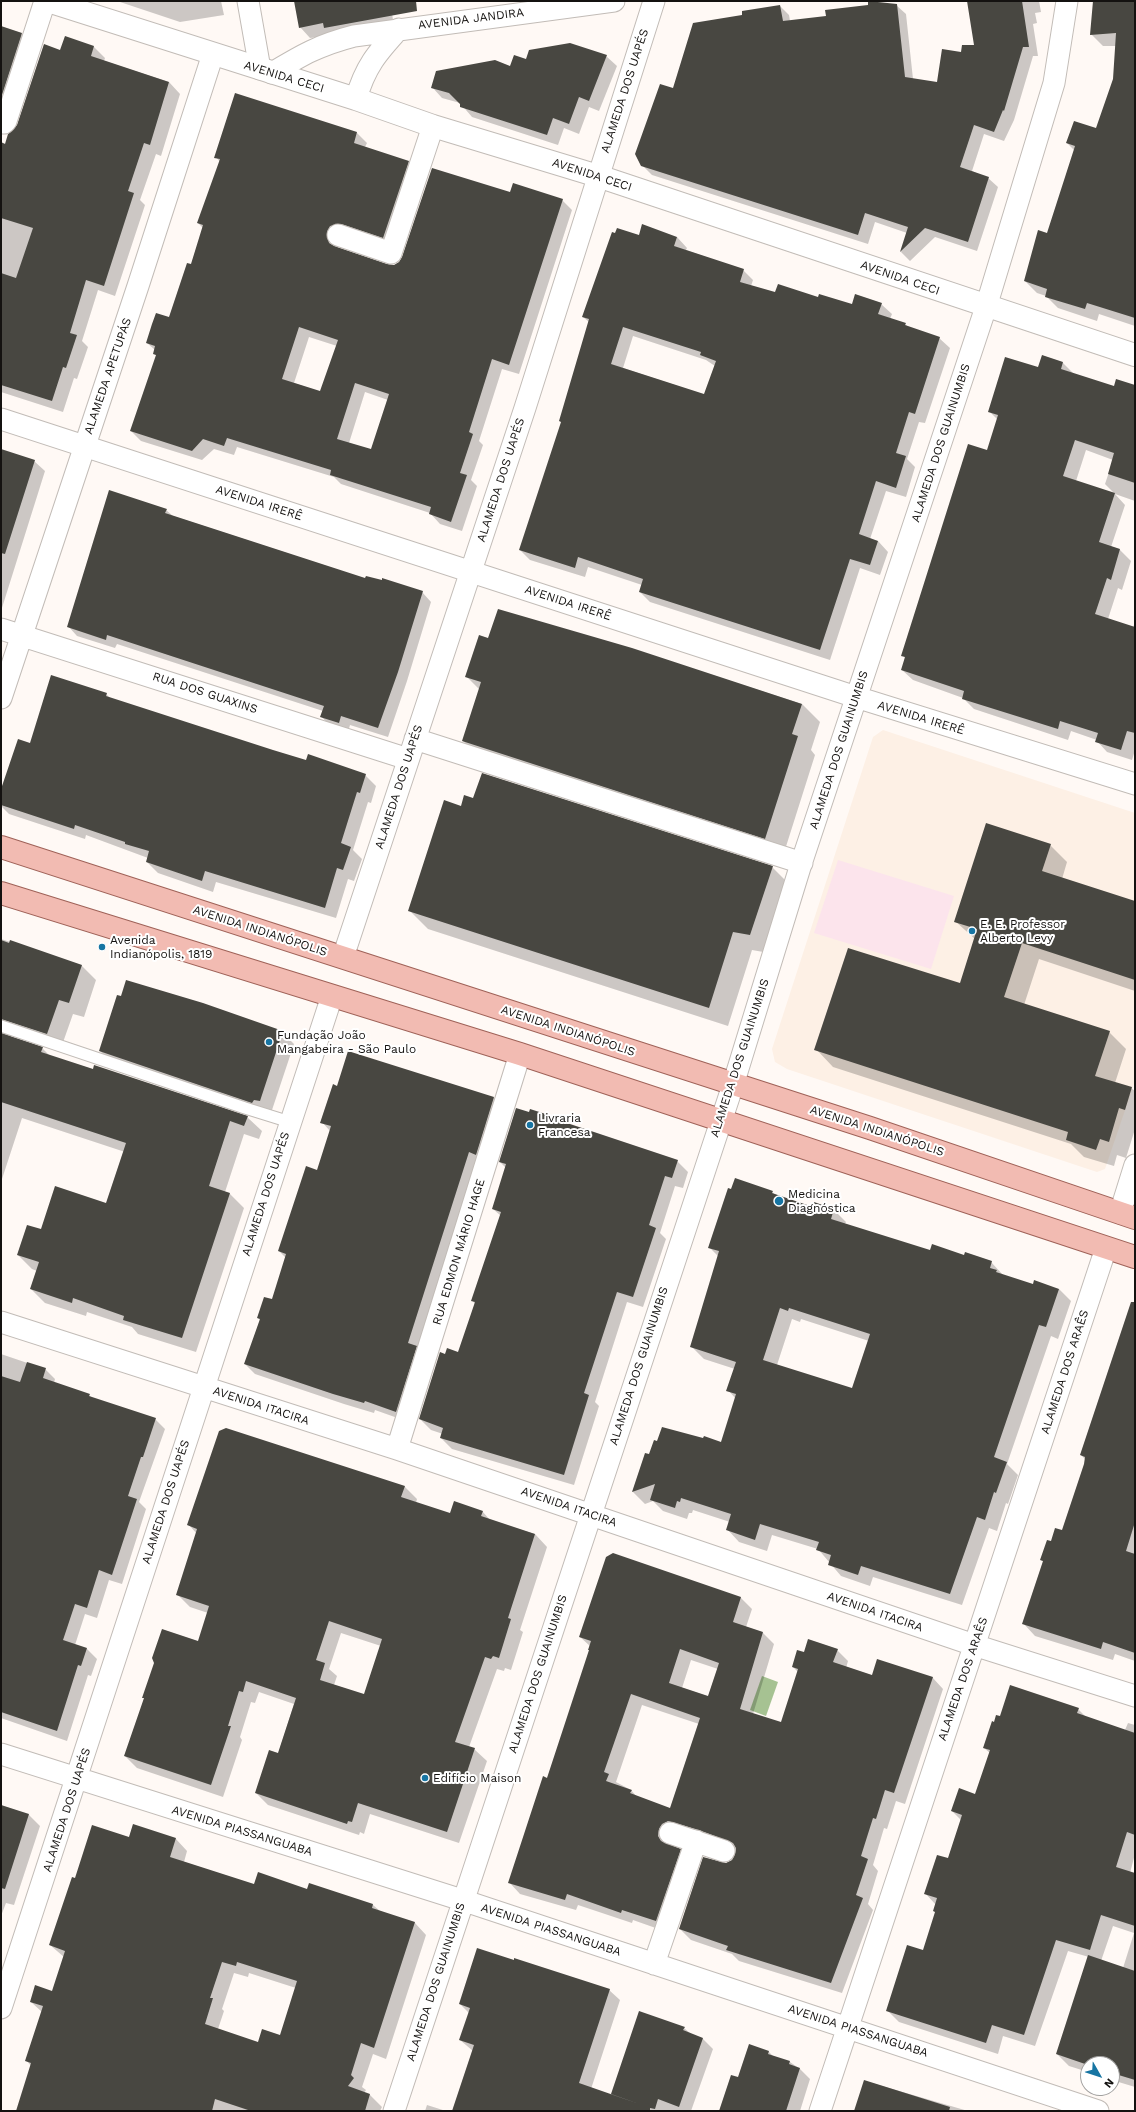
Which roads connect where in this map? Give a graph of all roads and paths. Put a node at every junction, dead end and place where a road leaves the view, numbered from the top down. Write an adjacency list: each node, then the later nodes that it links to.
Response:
1 (47, 1): 7 (street, AVENIDA CECI); 10 (street)
2 (248, 1): 8 (street)
3 (614, 1): 6 (street, AVENIDA JANDIRA)
4 (654, 1): 12 (street, ALAMEDA DOS UAPÉS)
5 (1066, 1): 14 (street, ALAMEDA DOS GUAINUMBIS)
6 (399, 29): 8 (street, AVENIDA JANDIRA); 9 (street)
7 (212, 54): 8 (street, AVENIDA CECI); 17 (street, ALAMEDA APETUPÁS)
8 (266, 71): 9 (street, AVENIDA CECI)
9 (356, 99): 11 (street, AVENIDA CECI)
10 (1, 122)
11 (433, 126): 12 (street, AVENIDA CECI); 13 (street)
12 (598, 176): 14 (street, AVENIDA CECI); 18 (street, ALAMEDA DOS UAPÉS)
13 (338, 235)
14 (986, 307): 15 (street, AVENIDA CECI); 22 (street, ALAMEDA DOS GUAINUMBIS)
15 (1135, 355)
16 (1, 419): 17 (street, AVENIDA IRERÊ)
17 (84, 448): 18 (street, AVENIDA IRERÊ); 20 (street, ALAMEDA APETUPÁS)
18 (471, 571): 22 (street, AVENIDA IRERÊ); 23 (street, ALAMEDA DOS UAPÉS)
19 (1, 629): 20 (street, RUA DOS GUAXINS)
20 (22, 635): 21 (street, ALAMEDA APETUPÁS); 24 (street, RUA DOS GUAXINS)
21 (1, 698)
22 (856, 698): 25 (street, AVENIDA IRERÊ); 27 (street, ALAMEDA DOS GUAINUMBIS)
23 (415, 739): 24 (street, ALAMEDA DOS UAPÉS); 27 (street)
24 (408, 759): 29 (street, ALAMEDA DOS UAPÉS)
25 (1135, 784)
26 (1, 847): 29 (main road, AVENIDA INDIANÓPOLIS)
27 (802, 862): 33 (street, ALAMEDA DOS GUAINUMBIS)
28 (1, 893): 30 (main road)
29 (343, 957): 33 (main road, AVENIDA INDIANÓPOLIS)
30 (332, 996): 32 (main road); 35 (street, ALAMEDA DOS UAPÉS)
31 (1, 1026): 35 (lane)
32 (520, 1054): 34 (main road); 42 (street, RUA EDMON MÁRIO HAGE)
33 (733, 1085): 34 (street, ALAMEDA DOS GUAINUMBIS); 37 (main road, AVENIDA INDIANÓPOLIS)
34 (720, 1120): 38 (main road); 43 (street, ALAMEDA DOS GUAINUMBIS)
35 (290, 1122): 41 (street, ALAMEDA DOS UAPÉS)
36 (1135, 1165): 37 (street)
37 (1127, 1215)
38 (1106, 1248): 39 (main road); 44 (street, ALAMEDA DOS ARAÊS)
39 (1135, 1257)
40 (1, 1322): 41 (street, AVENIDA ITACIRA)
41 (203, 1387): 42 (street, AVENIDA ITACIRA); 47 (street, ALAMEDA DOS UAPÉS)
42 (397, 1450): 43 (street, AVENIDA ITACIRA)
43 (591, 1515): 44 (street, AVENIDA ITACIRA); 51 (street, ALAMEDA DOS GUAINUMBIS)
44 (974, 1645): 45 (street, AVENIDA ITACIRA); 54 (street, ALAMEDA DOS ARAÊS)
45 (1135, 1696)
46 (1, 1754): 47 (street, AVENIDA PIASSANGUABA)
47 (77, 1780): 51 (street, AVENIDA PIASSANGUABA); 53 (street, ALAMEDA DOS UAPÉS)
48 (670, 1833): 49 (street)
49 (696, 1841): 50 (street); 52 (street)
50 (724, 1851)
51 (462, 1900): 52 (street, AVENIDA PIASSANGUABA); 55 (street, ALAMEDA DOS GUAINUMBIS)
52 (654, 1964): 54 (street, AVENIDA PIASSANGUABA)
53 (1, 2008)
54 (847, 2027): 56 (street, ALAMEDA DOS ARAÊS); 57 (street, AVENIDA PIASSANGUABA)
55 (394, 2111)
56 (820, 2111)
57 (1098, 2111)

